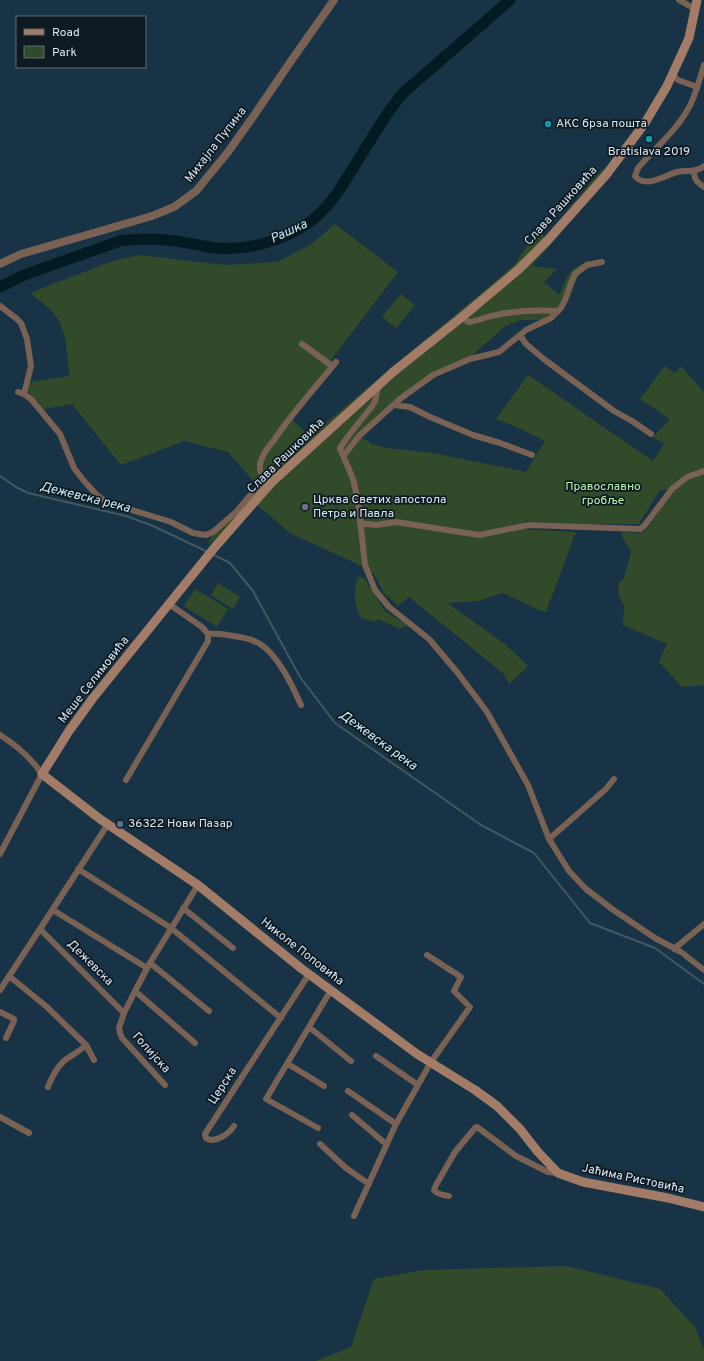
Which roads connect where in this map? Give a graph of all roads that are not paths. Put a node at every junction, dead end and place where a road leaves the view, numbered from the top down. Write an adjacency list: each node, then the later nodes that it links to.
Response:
1 (334, 0): 12 (street, Михајла Пупина)
2 (679, 0): 4 (street)
3 (697, 0): 4 (main road, Слава Рашковића)
4 (695, 10): 6 (main road, Слава Рашковића)
5 (704, 65): 7 (street)
6 (673, 74): 7 (street); 15 (main road, Слава Рашковића)
7 (697, 87): 9 (street)
8 (704, 166): 9 (street)
9 (691, 172): 10 (street)
10 (704, 187)
11 (602, 262): 14 (street)
12 (0, 264)
13 (0, 306): 24 (street, Слава Рашковића)
14 (558, 311): 15 (street); 16 (street)
15 (462, 317): 18 (main road, Слава Рашковића)
16 (520, 335): 19 (street); 20 (street)
17 (302, 344): 24 (street, Слава Рашковића)
18 (378, 386): 22 (street); 24 (main road, Слава Рашковића)
19 (394, 405): 21 (street); 22 (street)
20 (650, 434)
21 (532, 454)
22 (344, 455): 25 (street)
23 (704, 471): 25 (street)
24 (268, 481): 26 (main road, Слава Рашковића)
25 (360, 523): 35 (street)
26 (198, 567): 27 (main road, Меше Селимовића)
27 (169, 604): 28 (street); 31 (main road, Меше Селимовића)
28 (208, 634): 29 (street); 33 (street)
29 (301, 705)
30 (0, 735): 31 (street)
31 (42, 774): 34 (main road, Николе Поповића); 36 (street, Меше Селимовића)
32 (614, 779): 35 (street)
33 (126, 780)
34 (108, 824): 37 (street); 38 (main road, Николе Поповића)
35 (549, 840): 45 (street)
36 (0, 854)
37 (78, 869): 40 (street); 42 (street)
38 (198, 885): 39 (street, Голијска); 49 (main road, Николе Поповића)
39 (183, 908): 42 (street, Голијска); 44 (street)
40 (53, 910): 43 (street); 47 (street, Дежевска)
41 (704, 924): 45 (street)
42 (171, 928): 47 (street, Голијска); 57 (street)
43 (40, 929): 50 (street); 56 (street, Дежевска)
44 (233, 948)
45 (674, 949): 48 (street)
46 (427, 955): 65 (street)
47 (149, 966): 53 (street, Голијска); 54 (street)
48 (704, 970)
49 (309, 974): 52 (main road, Николе Поповића); 57 (street, Церска)
50 (9, 976): 51 (street); 61 (street)
51 (0, 990)
52 (331, 990): 58 (street); 65 (main road, Николе Поповића)
53 (135, 991): 56 (street, Голијска); 60 (street)
54 (209, 1011)
55 (0, 1012): 59 (street)
56 (124, 1013): 67 (street, Голијска)
57 (281, 1018): 75 (street, Церска)
58 (309, 1027): 64 (street); 66 (street)
59 (6, 1038)
60 (195, 1043)
61 (86, 1045): 63 (street); 70 (street)
62 (376, 1056): 68 (street)
63 (94, 1060)
64 (351, 1061)
65 (431, 1062): 68 (street); 80 (main road, Јаћима Ристовића)
66 (288, 1064): 69 (street); 76 (street)
67 (166, 1085)
68 (418, 1085): 74 (street)
69 (324, 1086)
70 (48, 1087)
71 (348, 1091): 74 (street)
72 (352, 1115): 79 (street)
73 (0, 1117): 77 (street)
74 (396, 1124): 79 (street)
75 (234, 1126)
76 (318, 1128)
77 (29, 1133)
78 (320, 1144): 81 (street)
79 (386, 1144): 81 (street)
80 (558, 1173): 82 (street, Јаћима Ристовића); 83 (main road, Јаћима Ристовића)
81 (369, 1184): 84 (street)
82 (449, 1196)
83 (704, 1207)
84 (354, 1216)

